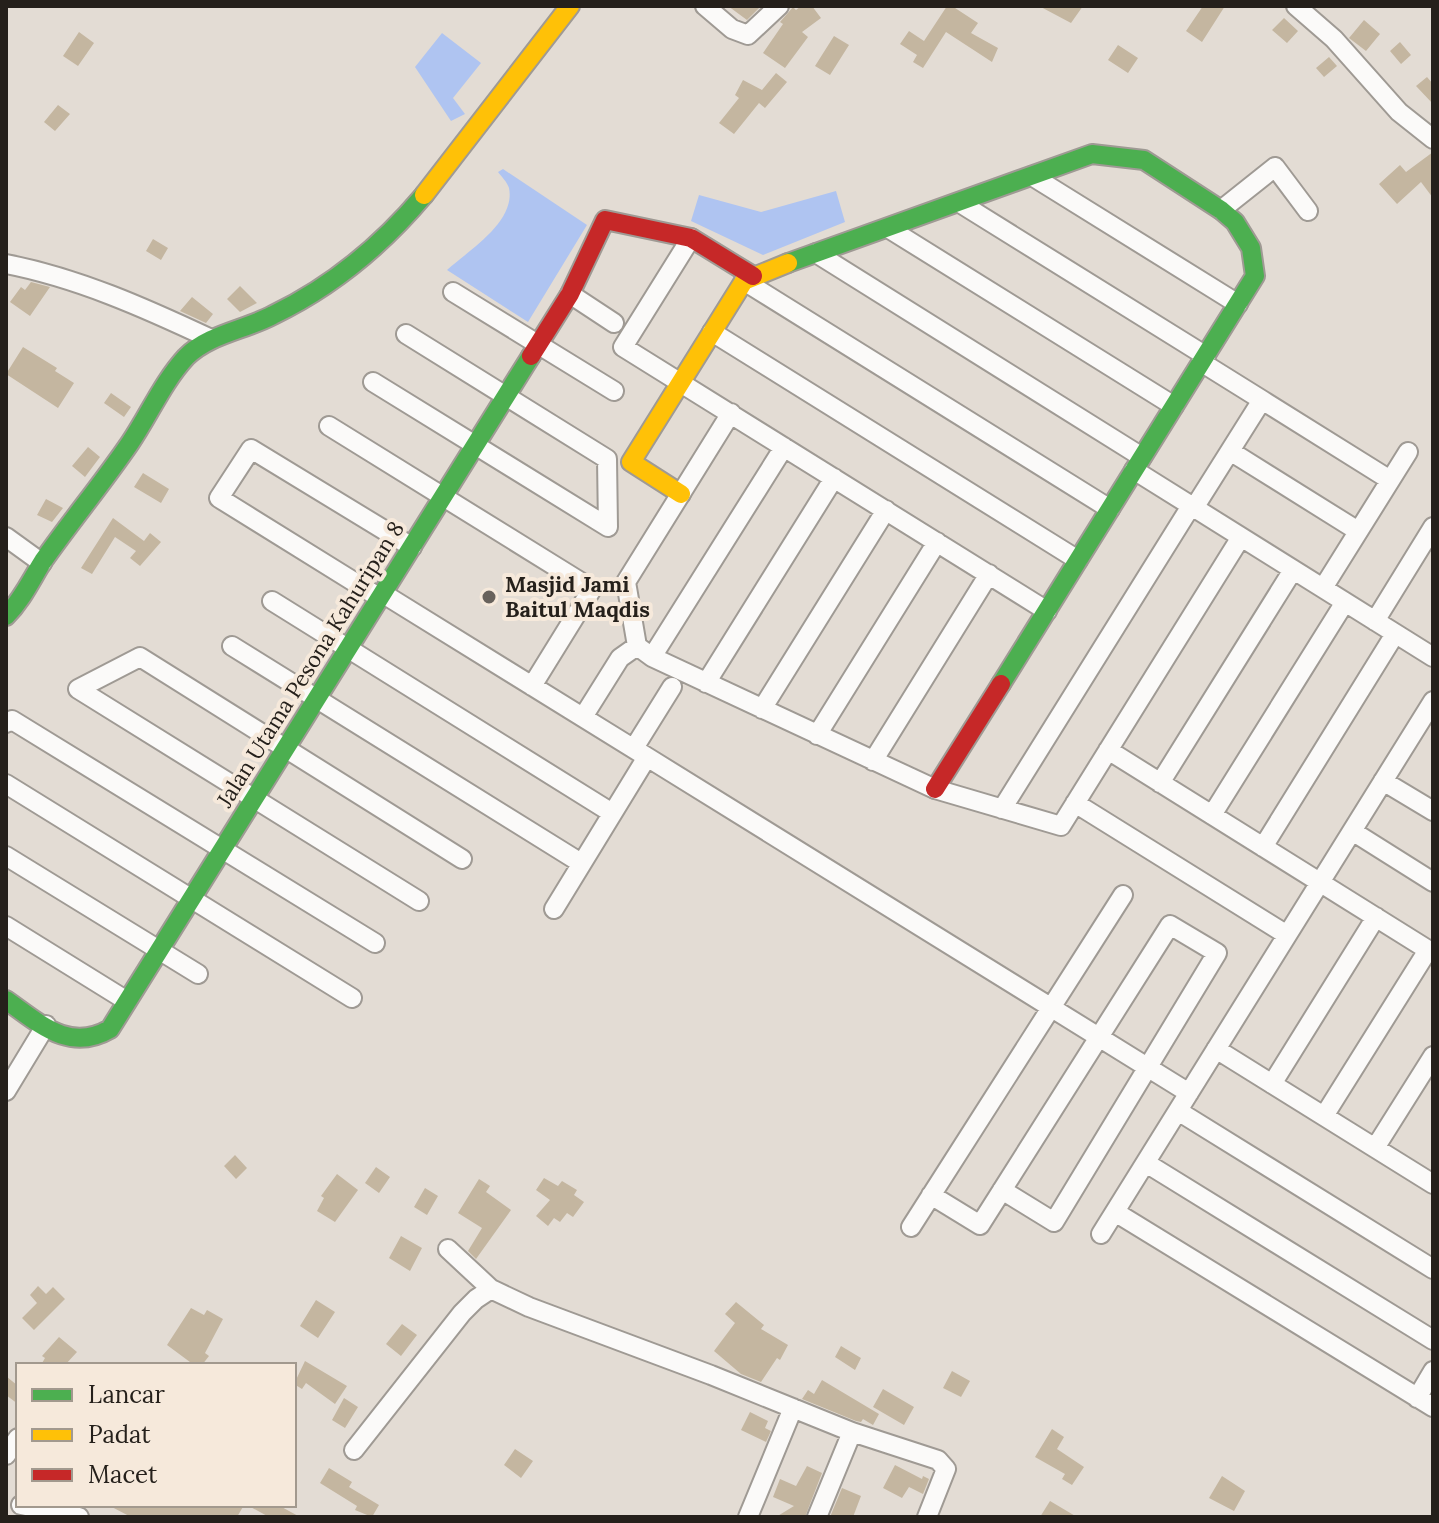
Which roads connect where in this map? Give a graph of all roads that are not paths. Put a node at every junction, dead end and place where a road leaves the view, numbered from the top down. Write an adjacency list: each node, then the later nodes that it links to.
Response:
1 (570, 6): 21 (street)
2 (705, 6): 3 (street)
3 (779, 6)
4 (1296, 6): 5 (street)
5 (1433, 139)
6 (1032, 176): 7 (street); 8 (street); 17 (street)
7 (960, 203): 10 (street); 23 (street)
8 (1221, 210): 9 (street); 17 (street)
9 (1308, 211)
10 (888, 228): 12 (street); 29 (street)
11 (691, 238): 14 (street); 16 (street, Jalan Utama Pesona Kahuripan 8); 25 (street)
12 (816, 253): 14 (street); 36 (street)
13 (6, 264): 21 (street)
14 (748, 278): 19 (street); 42 (street)
15 (453, 292): 22 (street)
16 (570, 294): 18 (street); 22 (street, Jalan Utama Pesona Kahuripan 8)
17 (1238, 304): 23 (street)
18 (614, 323)
19 (712, 332): 25 (street); 50 (street)
20 (406, 334): 27 (street)
21 (211, 339): 51 (street)
22 (538, 345): 26 (street); 27 (street, Jalan Utama Pesona Kahuripan 8)
23 (1204, 359): 28 (street); 29 (street)
24 (373, 382): 32 (street)
25 (680, 382): 30 (street); 39 (street)
26 (614, 391)
27 (506, 396): 32 (street, Jalan Utama Pesona Kahuripan 8); 32 (street)
28 (1262, 400): 34 (street); 38 (street)
29 (1174, 406): 36 (street)
30 (731, 413): 33 (street); 39 (street)
31 (329, 426): 40 (street)
32 (475, 445): 40 (street, Jalan Utama Pesona Kahuripan 8)
33 (784, 447): 37 (street); 65 (street)
34 (1230, 451): 41 (street); 45 (street)
35 (1408, 452): 38 (street)
36 (1138, 464): 41 (street); 42 (street)
37 (834, 478): 43 (street); 66 (street)
38 (1390, 480): 45 (street)
39 (681, 494): 65 (street)
40 (443, 497): 49 (street, Jalan Utama Pesona Kahuripan 8); 67 (street)
41 (1193, 507): 47 (street); 87 (street)
42 (1110, 509): 50 (street)
43 (886, 510): 48 (street); 71 (street)
44 (1433, 527): 60 (street)
45 (1358, 531): 54 (street)
46 (6, 537): 51 (street)
47 (1241, 537): 52 (street); 78 (street)
48 (937, 542): 53 (street); 75 (street)
49 (412, 547): 55 (street, Jalan Utama Pesona Kahuripan 8); 55 (street)
50 (1078, 560): 58 (street)
51 (42, 563): 59 (street)
52 (1293, 570): 54 (street); 82 (street)
53 (989, 574): 58 (street); 80 (street)
54 (1323, 588): 57 (street)
55 (381, 596): 63 (street, Jalan Utama Pesona Kahuripan 8); 67 (street)
56 (272, 601): 63 (street)
57 (1345, 602): 60 (street); 90 (street)
58 (1047, 611): 84 (street)
59 (6, 616)
60 (1375, 621): 61 (street)
61 (1395, 634): 64 (street); 92 (street)
62 (232, 646): 69 (street)
63 (348, 648): 69 (street, Jalan Utama Pesona Kahuripan 8); 89 (street)
64 (1430, 650)
65 (644, 652): 66 (street); 72 (street)
66 (706, 683): 71 (street)
67 (532, 686): 72 (street)
68 (672, 687): 79 (street)
69 (316, 699): 77 (street, Jalan Utama Pesona Kahuripan 8); 96 (street)
70 (1433, 701): 74 (street)
71 (762, 709): 75 (street)
72 (583, 717): 79 (street)
73 (6, 723): 93 (street)
74 (1416, 728): 76 (street); 81 (street)
75 (817, 735): 80 (street)
76 (1433, 738)
77 (285, 748): 85 (street, Jalan Utama Pesona Kahuripan 8); 85 (street); 95 (street)
78 (1108, 750): 82 (street); 86 (street)
79 (640, 752): 89 (street); 113 (street)
80 (873, 761): 84 (street)
81 (1383, 781): 88 (street); 91 (street)
82 (1160, 783): 90 (street)
83 (6, 784): 100 (street)
84 (935, 789): 87 (street)
85 (254, 799): 93 (street, Jalan Utama Pesona Kahuripan 8); 101 (street)
86 (1075, 803): 87 (street); 105 (street)
87 (1002, 809)
88 (1433, 811)
89 (612, 813): 96 (street)
90 (1212, 815): 92 (street)
91 (1352, 831): 97 (street); 98 (street)
92 (1263, 847): 97 (street)
93 (222, 849): 100 (street, Jalan Utama Pesona Kahuripan 8); 106 (street)
94 (6, 856): 107 (street)
95 (462, 859)
96 (581, 863): 102 (street)
97 (1320, 882): 103 (street); 105 (street)
98 (1433, 882)
99 (1123, 895): 113 (street)
100 (191, 898): 107 (street, Jalan Utama Pesona Kahuripan 8); 110 (street)
101 (419, 901)
102 (554, 909)
103 (1376, 917): 108 (street); 119 (street)
104 (6, 926): 112 (street)
105 (1287, 935): 116 (street)
106 (375, 943)
107 (159, 950): 109 (street); 112 (street, Jalan Utama Pesona Kahuripan 8)
108 (1431, 951): 123 (street)
109 (198, 974)
110 (352, 998)
111 (6, 1000): 114 (street, Jalan Utama Pesona Kahuripan 8)
112 (127, 1001): 114 (street, Jalan Utama Pesona Kahuripan 8)
113 (1051, 1007): 115 (street); 128 (street)
114 (46, 1025): 120 (street)
115 (1099, 1037): 118 (street); 118 (street); 127 (street)
116 (1216, 1049): 119 (street); 121 (street)
117 (1433, 1056): 124 (street)
118 (1148, 1067): 121 (street); 127 (street)
119 (1272, 1084): 123 (street)
120 (6, 1091)
121 (1189, 1093): 122 (street)
122 (1178, 1111): 125 (street); 133 (street)
123 (1324, 1116): 124 (street)
124 (1375, 1148): 126 (street)
125 (1146, 1163): 129 (street); 135 (street)
126 (1431, 1179)
127 (1002, 1190): 128 (street)
128 (931, 1195): 130 (street)
129 (1115, 1212): 131 (street); 137 (street)
130 (911, 1227)
131 (1101, 1234)
132 (448, 1249): 134 (street)
133 (1433, 1269)
134 (491, 1289): 138 (street); 140 (street)
135 (1433, 1340)
136 (1433, 1371): 137 (street)
137 (1425, 1402)
138 (793, 1408): 139 (street); 143 (street)
139 (852, 1432): 144 (street); 145 (street)
140 (354, 1450)
141 (29, 1507): 142 (street)
142 (79, 1517)
143 (748, 1517)
144 (817, 1517)
145 (927, 1517)

